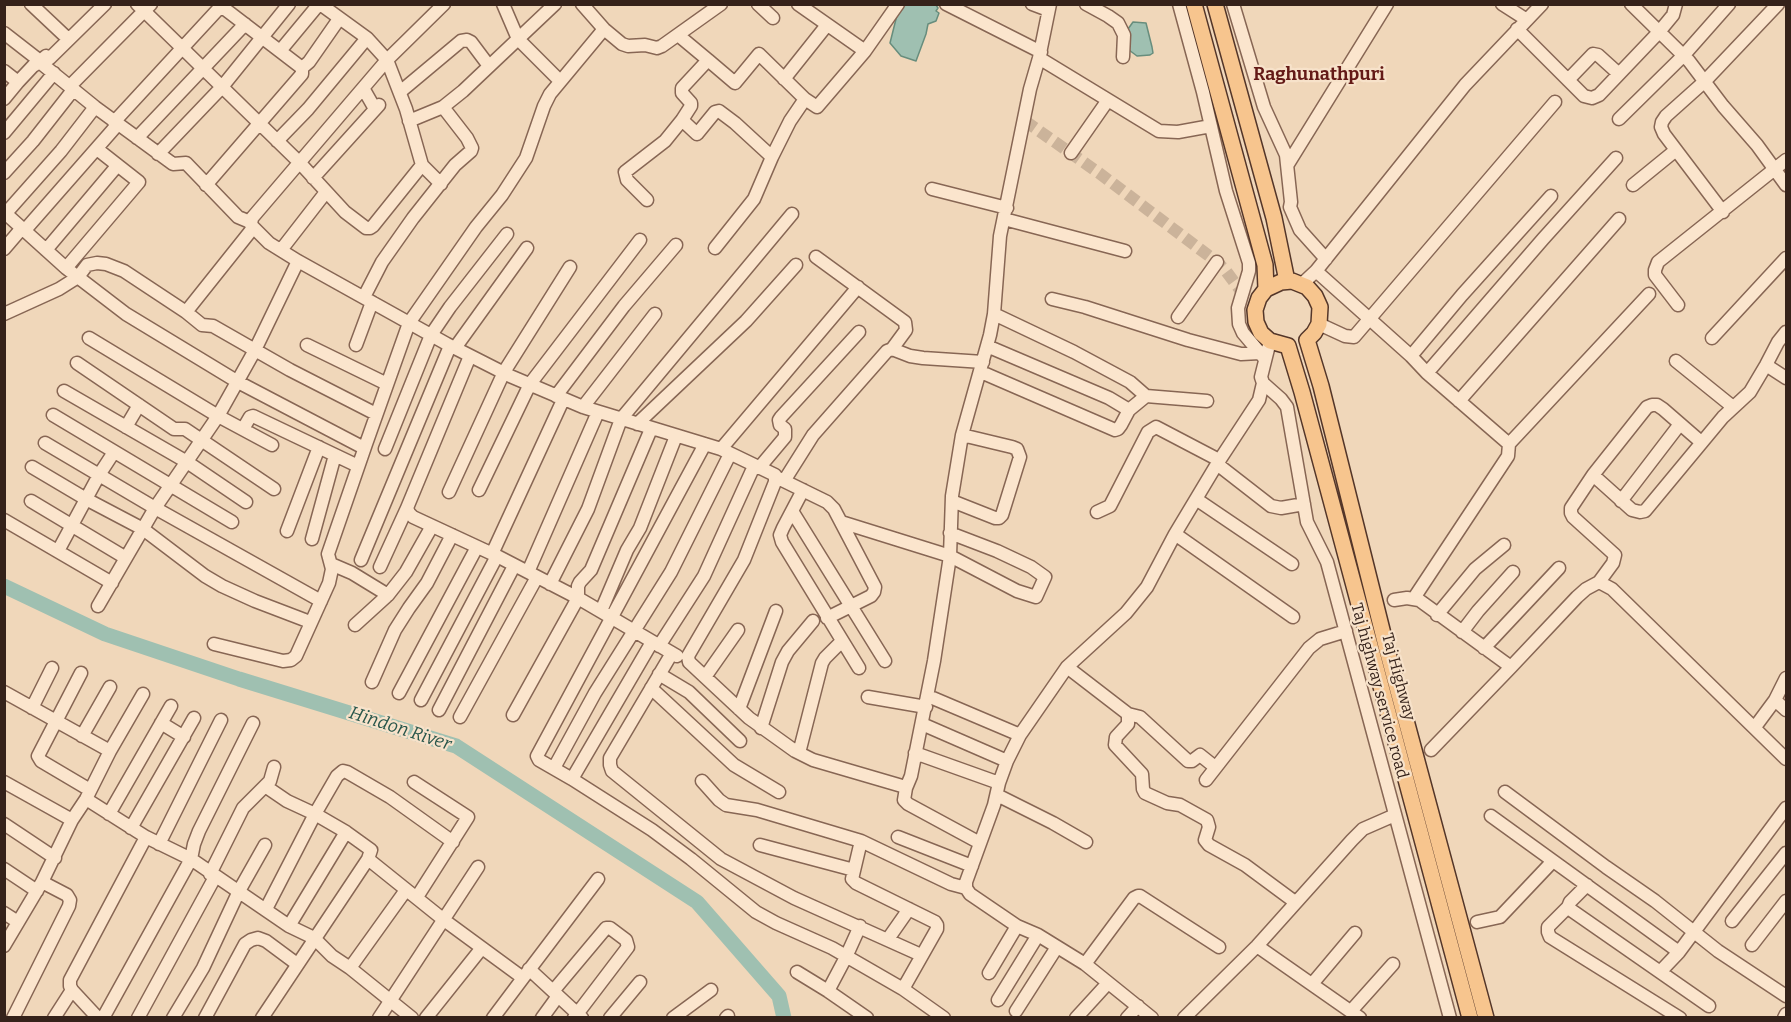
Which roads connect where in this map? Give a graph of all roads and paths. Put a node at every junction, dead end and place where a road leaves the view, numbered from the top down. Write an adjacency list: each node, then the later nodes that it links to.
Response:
1 (32, 4): 41 (street)
2 (105, 4): 53 (street)
3 (290, 4): 42 (street)
4 (319, 4): 32 (street); 46 (street)
5 (444, 4): 51 (street)
6 (502, 4): 44 (street)
7 (555, 4): 44 (street)
8 (582, 4): 36 (street)
9 (721, 4): 40 (street)
10 (758, 4): 31 (street)
11 (798, 4): 35 (street)
12 (946, 4): 48 (street)
13 (1032, 4): 30 (street)
14 (1086, 4): 50 (street)
15 (1179, 4): 80 (street)
16 (1194, 4): 136 (main road)
17 (1215, 4): 113 (main road)
18 (1233, 4): 92 (street)
19 (1387, 4): 92 (street)
20 (1502, 4): 33 (street)
21 (1542, 4): 33 (street)
22 (1631, 4): 38 (street)
23 (1676, 4): 38 (street)
24 (1730, 4): 49 (street)
25 (1778, 4): 64 (street)
26 (222, 5): 34 (street); 45 (street)
27 (90, 6): 41 (street)
28 (894, 6): 47 (street)
29 (144, 7): 45 (street); 66 (street)
30 (1049, 8): 48 (street)
31 (773, 18)
32 (339, 19): 43 (street); 56 (street)
33 (1527, 20): 37 (street)
34 (245, 24): 42 (street); 55 (street)
35 (826, 25): 47 (street); 60 (street)
36 (604, 29): 40 (street); 62 (street)
37 (1517, 29): 61 (street); 126 (street)
38 (1659, 32): 49 (street); 59 (street)
39 (4, 33): 41 (street)
40 (678, 35): 52 (street)
41 (65, 36)
42 (263, 38): 46 (street); 65 (street)
43 (367, 38): 51 (street); 83 (street)
44 (518, 39): 54 (street); 62 (street)
45 (182, 48): 55 (street); 78 (street)
46 (280, 51): 56 (street)
47 (865, 51): 70 (street)
48 (1040, 55): 71 (street); 109 (street)
49 (1683, 56): 64 (street); 75 (street)
50 (1123, 57)
51 (387, 60): 67 (street); 68 (street)
52 (708, 60): 60 (street); 76 (street)
53 (42, 63): 58 (street); 63 (street)
54 (489, 66): 68 (street); 74 (street)
55 (203, 68): 65 (street); 82 (street)
56 (302, 68): 79 (street)
57 (4, 70): 63 (street)
58 (54, 73): 66 (street); 81 (street)
59 (1619, 74): 61 (street); 61 (street)
60 (784, 79): 70 (street)
61 (1568, 80)
62 (560, 81): 147 (street)
63 (18, 82): 69 (street)
64 (1704, 82): 85 (street); 95 (street)
65 (222, 87): 79 (street); 87 (street)
66 (71, 88): 73 (street); 96 (street)
67 (363, 88): 91 (street); 97 (street)
68 (400, 92): 77 (street)
69 (4, 99)
70 (805, 99): 88 (street)
71 (1108, 100): 80 (street); 86 (street)
72 (1555, 102): 146 (street)
73 (95, 107): 78 (street); 108 (street)
74 (443, 107): 77 (street); 98 (street)
75 (1619, 119)
76 (682, 120): 88 (street); 105 (street)
77 (409, 121): 93 (street)
78 (116, 123): 82 (street); 84 (street)
79 (259, 123): 83 (street); 99 (street)
80 (1211, 126): 160 (street)
81 (4, 133)
82 (137, 138): 87 (street)
83 (277, 141): 91 (street)
84 (97, 149): 94 (street); 114 (street)
85 (1676, 150): 100 (street); 107 (street)
86 (1071, 153)
87 (158, 154): 99 (street)
88 (772, 157): 119 (street)
89 (1616, 158): 168 (street)
90 (1786, 160): 95 (street)
91 (299, 162): 97 (street); 112 (street)
92 (1288, 164): 106 (street)
93 (422, 165): 98 (street); 103 (street)
94 (117, 166): 121 (street); 131 (street)
95 (1775, 170): 101 (street); 107 (street)
96 (4, 173)
97 (313, 178): 103 (street)
98 (441, 184): 139 (street)
99 (206, 185): 112 (street)
100 (1633, 185)
101 (1786, 185)
102 (932, 189): 109 (street)
103 (326, 192): 122 (street)
104 (1551, 196): 162 (street)
105 (647, 200)
106 (1290, 207): 113 (street); 126 (street)
107 (1723, 212): 140 (street)
108 (5, 213): 114 (street)
109 (1006, 213): 123 (street); 144 (street)
110 (792, 214): 187 (street)
111 (1619, 219): 178 (street)
112 (252, 225): 122 (street); 141 (street)
113 (1276, 226): 134 (main road)
114 (24, 229): 120 (street); 121 (street)
115 (507, 234): 151 (street)
116 (640, 240): 173 (street)
117 (676, 245): 176 (street)
118 (527, 248): 157 (street)
119 (715, 248)
120 (4, 249)
121 (46, 250): 131 (street)
122 (281, 250): 127 (street)
123 (1125, 251)
124 (816, 257): 135 (street)
125 (1786, 258): 153 (street)
126 (1326, 259): 132 (street)
127 (298, 261): 139 (street); 159 (street)
128 (1217, 262): 145 (street)
129 (796, 265): 188 (street)
130 (570, 267): 167 (street)
131 (66, 268): 133 (street)
132 (1316, 271): 134 (street); 146 (street)
133 (78, 277): 141 (street); 142 (street); 170 (street)
134 (1294, 283): 136 (main road); 148 (main road)
135 (858, 287): 158 (street); 204 (street)
136 (1266, 289): 160 (main road)
137 (1648, 294): 200 (street)
138 (1052, 299): 160 (street)
139 (368, 300): 147 (street); 155 (street)
140 (1678, 305)
141 (186, 312): 159 (street)
142 (4, 314)
143 (655, 314): 180 (street)
144 (994, 314): 156 (street); 175 (street)
145 (1178, 317)
146 (1370, 319): 148 (street); 162 (street)
147 (409, 323): 151 (street); 172 (street)
148 (1319, 324): 451 (main road)
149 (859, 332): 211 (street)
150 (1786, 332): 165 (street)
151 (431, 335): 157 (street); 203 (street)
152 (89, 338): 186 (street)
153 (1712, 338)
154 (307, 345): 172 (street)
155 (356, 345)
156 (987, 346): 166 (street); 182 (street)
157 (452, 347): 161 (street); 248 (street)
158 (892, 349): 166 (street); 214 (street)
159 (255, 350): 170 (street); 184 (street)
160 (1265, 351): 171 (street); 450 (main road, Taj Highway)
161 (470, 356): 167 (street); 228 (street)
162 (1411, 356): 168 (street)
163 (1676, 361): 181 (street)
164 (77, 363): 179 (street)
165 (1767, 365): 169 (street); 181 (street)
166 (982, 367): 182 (street); 193 (street)
167 (504, 372): 173 (street); 219 (street)
168 (1427, 373): 178 (street)
169 (1786, 378)
170 (238, 382): 186 (street); 202 (street)
171 (1263, 383): 208 (street); 226 (street, Taj highway service road)
172 (387, 384): 184 (street)
173 (530, 384): 176 (street); 217 (street)
174 (64, 391): 190 (street)
175 (1146, 396): 177 (street); 182 (street)
176 (560, 398): 180 (street); 245 (street)
177 (1207, 401)
178 (1459, 401): 200 (street)
179 (139, 405): 190 (street); 195 (street)
180 (583, 407): 183 (street)
181 (1733, 407): 196 (street)
182 (1129, 410)
183 (598, 412): 187 (street); 255 (street)
184 (376, 414): 202 (street)
185 (53, 415): 205 (street)
186 (218, 416): 191 (street); 195 (street)
187 (621, 419): 188 (street); 258 (street)
188 (637, 424): 192 (street)
189 (1680, 424): 196 (street); 213 (street); 224 (street)
190 (126, 427): 207 (street)
191 (243, 429): 198 (street); 201 (street)
192 (651, 429): 194 (street); 260 (street)
193 (962, 435): 223 (street); 223 (street)
194 (676, 436): 199 (street); 267 (street)
195 (202, 440): 207 (street); 216 (street)
196 (1701, 442): 224 (street)
197 (45, 443): 212 (street)
198 (272, 444)
199 (705, 444): 204 (street); 267 (street)
200 (1509, 444): 261 (street)
201 (319, 447): 206 (street); 237 (street)
202 (364, 448): 209 (street)
203 (385, 449)
204 (726, 451): 211 (street); 275 (street)
205 (114, 452): 212 (street); 215 (street)
206 (335, 455): 209 (street); 241 (street)
207 (187, 462): 215 (street); 225 (street)
208 (1218, 462): 221 (street); 226 (street); 230 (street)
209 (358, 466): 249 (street)
210 (32, 467): 220 (street)
211 (757, 467): 214 (street); 280 (street)
212 (99, 475): 220 (street); 227 (street)
213 (1593, 475): 224 (street); 256 (street)
214 (780, 479): 218 (street); 284 (street)
215 (171, 485): 227 (street); 232 (street)
216 (274, 489)
217 (479, 490)
218 (803, 490): 229 (street); 233 (street)
219 (449, 492)
220 (86, 499): 234 (street); 236 (street)
221 (1196, 500): 239 (street); 250 (street)
222 (32, 501): 234 (street)
223 (952, 501): 238 (street)
224 (1621, 501)
225 (246, 502)
226 (1304, 504): 276 (street, Taj highway service road)
227 (155, 508): 236 (street); 263 (street)
228 (407, 508): 235 (street); 252 (street)
229 (792, 511): 265 (street); 270 (street)
230 (1097, 512)
231 (4, 520): 244 (street)
232 (232, 522)
233 (842, 522): 246 (street); 265 (street)
234 (71, 526): 244 (street); 247 (street)
235 (432, 526): 240 (street); 259 (street)
236 (143, 529): 247 (street); 272 (street)
237 (287, 531)
238 (950, 533): 246 (street); 246 (street)
239 (1175, 534): 269 (street); 285 (street)
240 (452, 535): 243 (street); 293 (street)
241 (312, 539)
242 (1504, 545): 268 (street)
243 (477, 547): 245 (street); 297 (street)
244 (58, 551): 257 (street)
245 (495, 555): 251 (street); 300 (street)
246 (950, 556): 302 (street)
247 (126, 558): 257 (street)
248 (361, 560)
249 (331, 564): 259 (street); 263 (street)
250 (1292, 564)
251 (514, 566): 255 (street); 306 (street)
252 (380, 567)
253 (1559, 568): 281 (street)
254 (1514, 572): 277 (street)
255 (533, 574): 258 (street); 310 (street)
256 (1599, 582): 288 (street); 317 (street)
257 (112, 583): 264 (street)
258 (550, 584): 260 (street)
259 (388, 595): 273 (street)
260 (578, 598): 267 (street); 309 (street)
261 (1414, 598): 262 (street); 268 (street)
262 (1394, 600)
263 (321, 601): 272 (street)
264 (98, 606)
265 (851, 606): 270 (street); 283 (street)
266 (776, 611): 305 (street)
267 (606, 614): 275 (street); 331 (street)
268 (1437, 615): 277 (street)
269 (1293, 617)
270 (828, 618): 278 (street)
271 (813, 621): 318 (street)
272 (310, 622): 279 (street)
273 (355, 625)
274 (738, 630): 291 (street)
275 (635, 631): 280 (street); 331 (street)
276 (1346, 631): 330 (street); 346 (street, Taj highway service road)
277 (1462, 632): 281 (street)
278 (842, 641): 287 (street); 325 (street)
279 (214, 644)
280 (656, 644): 282 (street); 332 (street)
281 (1484, 648): 288 (street)
282 (672, 653): 284 (street); 290 (street)
283 (885, 661)
284 (689, 662): 291 (street)
285 (1067, 667): 308 (street); 319 (street)
286 (52, 668): 304 (street)
287 (859, 668)
288 (1511, 668): 323 (street)
289 (81, 673): 313 (street)
290 (659, 674): 295 (street); 322 (street)
291 (705, 677): 305 (street)
292 (1786, 678): 301 (street)
293 (372, 682)
294 (110, 687): 320 (street)
295 (651, 688): 340 (street); 389 (street)
296 (4, 692): 304 (street)
297 (399, 693)
298 (143, 694): 324 (street)
299 (868, 697): 302 (street)
300 (422, 700)
301 (1775, 700): 307 (street); 317 (street)
302 (927, 701): 316 (street); 319 (street)
303 (171, 706): 314 (street)
304 (32, 708): 313 (street)
305 (740, 709): 318 (street)
306 (439, 710)
307 (1786, 710)
308 (1128, 714): 330 (street); 379 (street)
309 (513, 715)
310 (460, 717)
311 (194, 718): 321 (street)
312 (221, 720): 358 (street)
313 (56, 721): 320 (street); 342 (street)
314 (161, 723): 321 (street); 344 (street)
315 (253, 723): 364 (street)
316 (922, 724): 326 (street); 328 (street)
317 (1755, 727): 327 (street)
318 (761, 728): 325 (street)
319 (1020, 735): 328 (street)
320 (82, 736): 324 (street)
321 (184, 737): 350 (street)
322 (740, 741)
323 (1431, 750)
324 (110, 751): 342 (street)
325 (799, 753): 338 (street)
326 (915, 753): 338 (street); 339 (street)
327 (1786, 759)
328 (1007, 761): 339 (street)
329 (274, 767): 337 (street)
330 (1215, 767): 333 (street)
331 (554, 768): 332 (street)
332 (572, 779): 404 (street)
333 (1206, 780)
334 (702, 781): 354 (street)
335 (4, 782): 348 (street)
336 (414, 782): 355 (street)
337 (265, 786): 345 (street); 370 (street)
338 (906, 788): 357 (street)
339 (998, 789): 356 (street); 357 (street)
340 (778, 792)
341 (1505, 792): 391 (street)
342 (88, 794): 344 (street); 348 (street)
343 (1786, 808): 391 (street)
344 (109, 814): 350 (street)
345 (315, 814): 351 (street); 355 (street); 381 (street)
346 (1395, 815): 379 (street); 449 (street, Taj highway service road)
347 (1491, 816): 365 (street)
348 (72, 820): 362 (street)
349 (4, 824): 362 (street)
350 (131, 828): 352 (street)
351 (346, 832): 363 (street); 388 (street)
352 (146, 837): 358 (street); 417 (street)
353 (898, 837): 366 (street)
354 (861, 841): 369 (street); 374 (street)
355 (453, 842): 377 (street)
356 (1086, 842)
357 (980, 843): 366 (street)
358 (159, 844): 364 (street)
359 (265, 845): 376 (street)
360 (760, 845): 369 (street)
361 (1786, 853): 385 (street)
362 (55, 858): 373 (street)
363 (368, 859): 375 (street); 394 (street)
364 (191, 860): 370 (street); 431 (street)
365 (1553, 861): 372 (street); 387 (street)
366 (972, 866): 374 (street)
367 (478, 867): 384 (street)
368 (4, 869): 373 (street)
369 (854, 870): 382 (street)
370 (212, 875): 376 (street); 432 (street)
371 (598, 879): 411 (street)
372 (1587, 885): 380 (street); 402 (street)
373 (39, 886): 386 (street); 429 (street)
374 (966, 888): 390 (street)
375 (406, 890): 377 (street); 408 (street)
376 (239, 891): 381 (street); 433 (street)
377 (417, 897): 384 (street)
378 (1786, 901): 396 (street)
379 (1294, 902): 398 (street)
380 (1569, 907): 410 (street); 452 (street)
381 (266, 909): 388 (street)
382 (909, 909): 395 (street); 403 (street)
383 (4, 913): 386 (street)
384 (444, 920): 401 (street); 422 (street)
385 (1732, 921)
386 (18, 922): 397 (street)
387 (1477, 922)
388 (289, 926): 394 (street)
389 (860, 926): 395 (street); 404 (street)
390 (1017, 926): 393 (street); 412 (street)
391 (1695, 931): 402 (street); 421 (street)
392 (1355, 933): 415 (street)
393 (1038, 935): 399 (street); 423 (street)
394 (314, 938): 405 (street); 408 (street)
395 (888, 939): 403 (street)
396 (1752, 945)
397 (4, 946)
398 (1257, 946): 415 (street); 448 (street)
399 (1057, 947): 406 (street); 426 (street)
400 (1219, 947): 406 (street)
401 (481, 948): 411 (street); 438 (street)
402 (1678, 952): 410 (street)
403 (921, 955): 416 (street)
404 (846, 957): 416 (street); 419 (street)
405 (297, 964): 434 (street); 435 (street)
406 (1085, 964): 414 (street)
407 (1393, 964): 427 (street)
408 (350, 968): 422 (street)
409 (797, 972): 419 (street)
410 (1660, 972): 425 (street)
411 (526, 973): 420 (street); 439 (street)
412 (989, 973)
413 (640, 982): 441 (street)
414 (1108, 983): 424 (street); 445 (street)
415 (1312, 984): 427 (street)
416 (903, 989): 444 (street)
417 (72, 990): 430 (street); 431 (street)
418 (711, 990): 442 (street)
419 (828, 991): 443 (street)
420 (556, 993): 428 (street); 428 (street); 440 (street)
421 (1786, 996)
422 (390, 1000): 436 (street); 437 (street)
423 (998, 1000)
424 (1138, 1006): 446 (street); 447 (street)
425 (1709, 1006)
426 (1016, 1011)
427 (1355, 1014)
428 (578, 1016)
429 (13, 1017)
430 (54, 1017)
431 (100, 1017)
432 (138, 1017)
433 (173, 1017)
434 (205, 1017)
435 (262, 1017)
436 (379, 1017)
437 (412, 1017)
438 (426, 1017)
439 (493, 1017)
440 (542, 1017)
441 (610, 1017)
442 (673, 1017)
443 (867, 1017)
444 (944, 1017)
445 (1076, 1017)
446 (1127, 1017)
447 (1152, 1017)
448 (1184, 1017)
449 (1450, 1017)
450 (1470, 1017)
451 (1486, 1017)
452 (1680, 1017)

